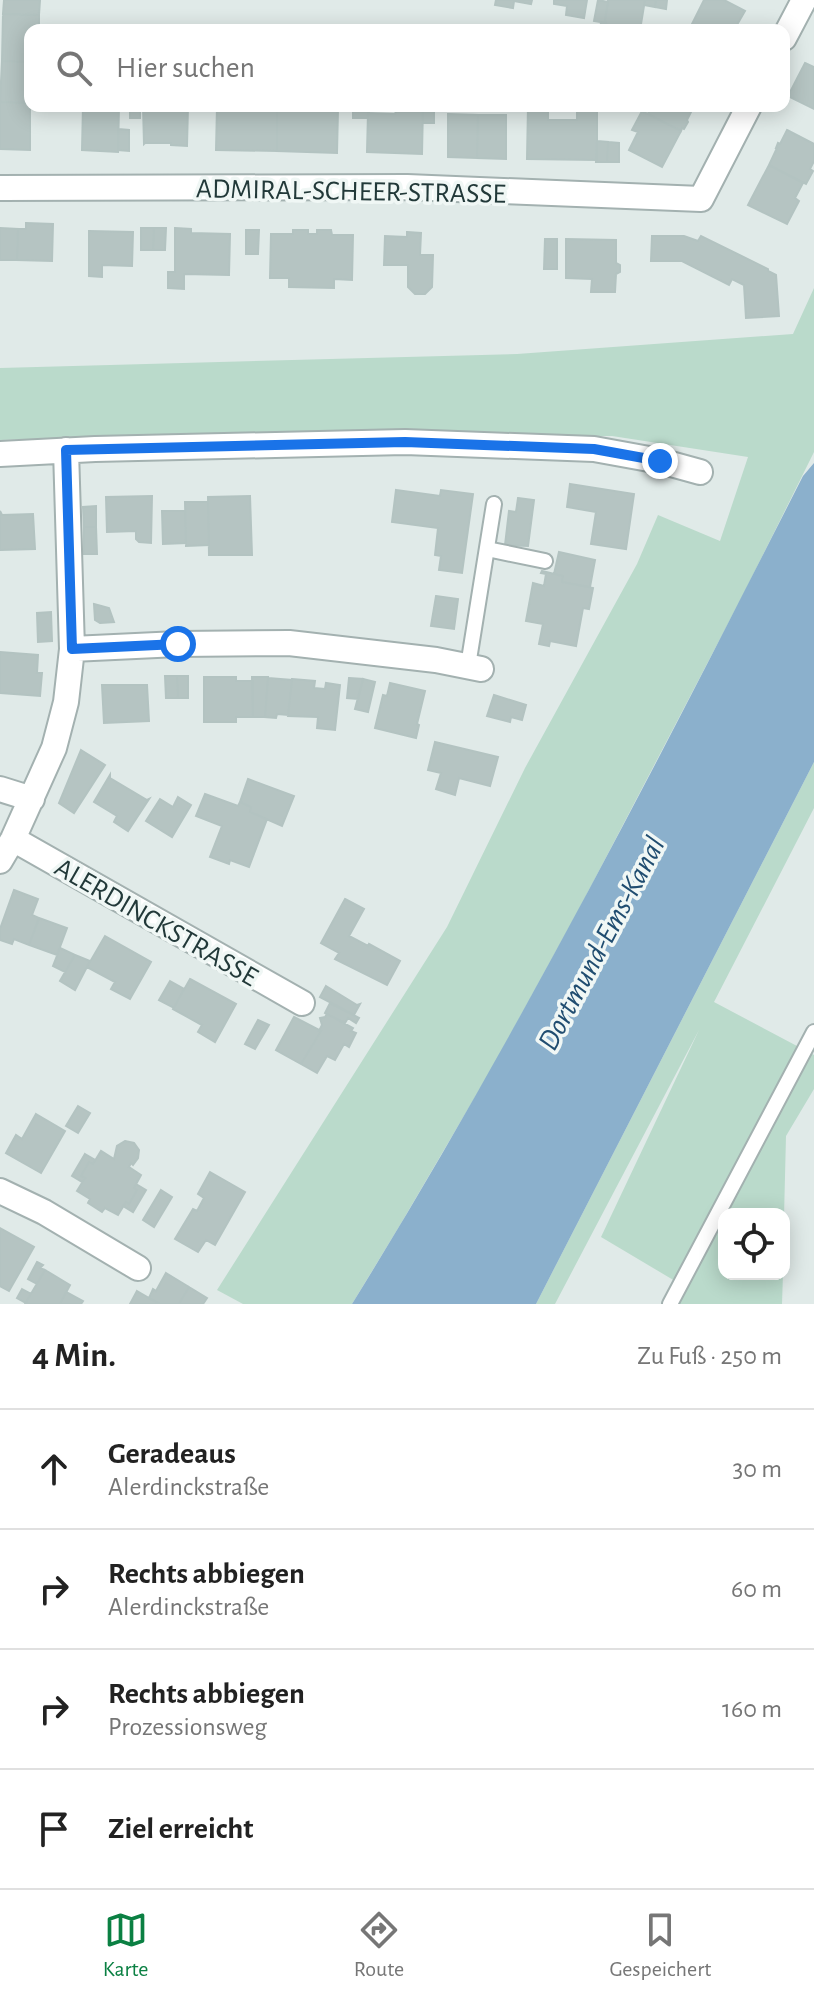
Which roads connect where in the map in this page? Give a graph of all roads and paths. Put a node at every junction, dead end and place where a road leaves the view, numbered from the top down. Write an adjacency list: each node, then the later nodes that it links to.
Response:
1 (804, 0): 2 (street)
2 (790, 27)
3 (746, 112): 4 (street, ADMIRAL-SCHEER-STRASSE)
4 (0, 188)
5 (66, 450): 6 (street); 7 (street); 11 (street)
6 (0, 454)
7 (700, 472)
8 (494, 504): 9 (lane)
9 (487, 549): 10 (lane); 12 (lane)
10 (545, 561)
11 (72, 649): 12 (street); 14 (street)
12 (474, 668)
13 (0, 789): 14 (street)
14 (32, 799): 15 (street)
15 (13, 839): 16 (street); 17 (street, ALERDINCKSTRASSE)
16 (0, 861)
17 (302, 1003)
18 (814, 1032): 21 (lane)
19 (0, 1191): 20 (street)
20 (138, 1268)
21 (670, 1304)

